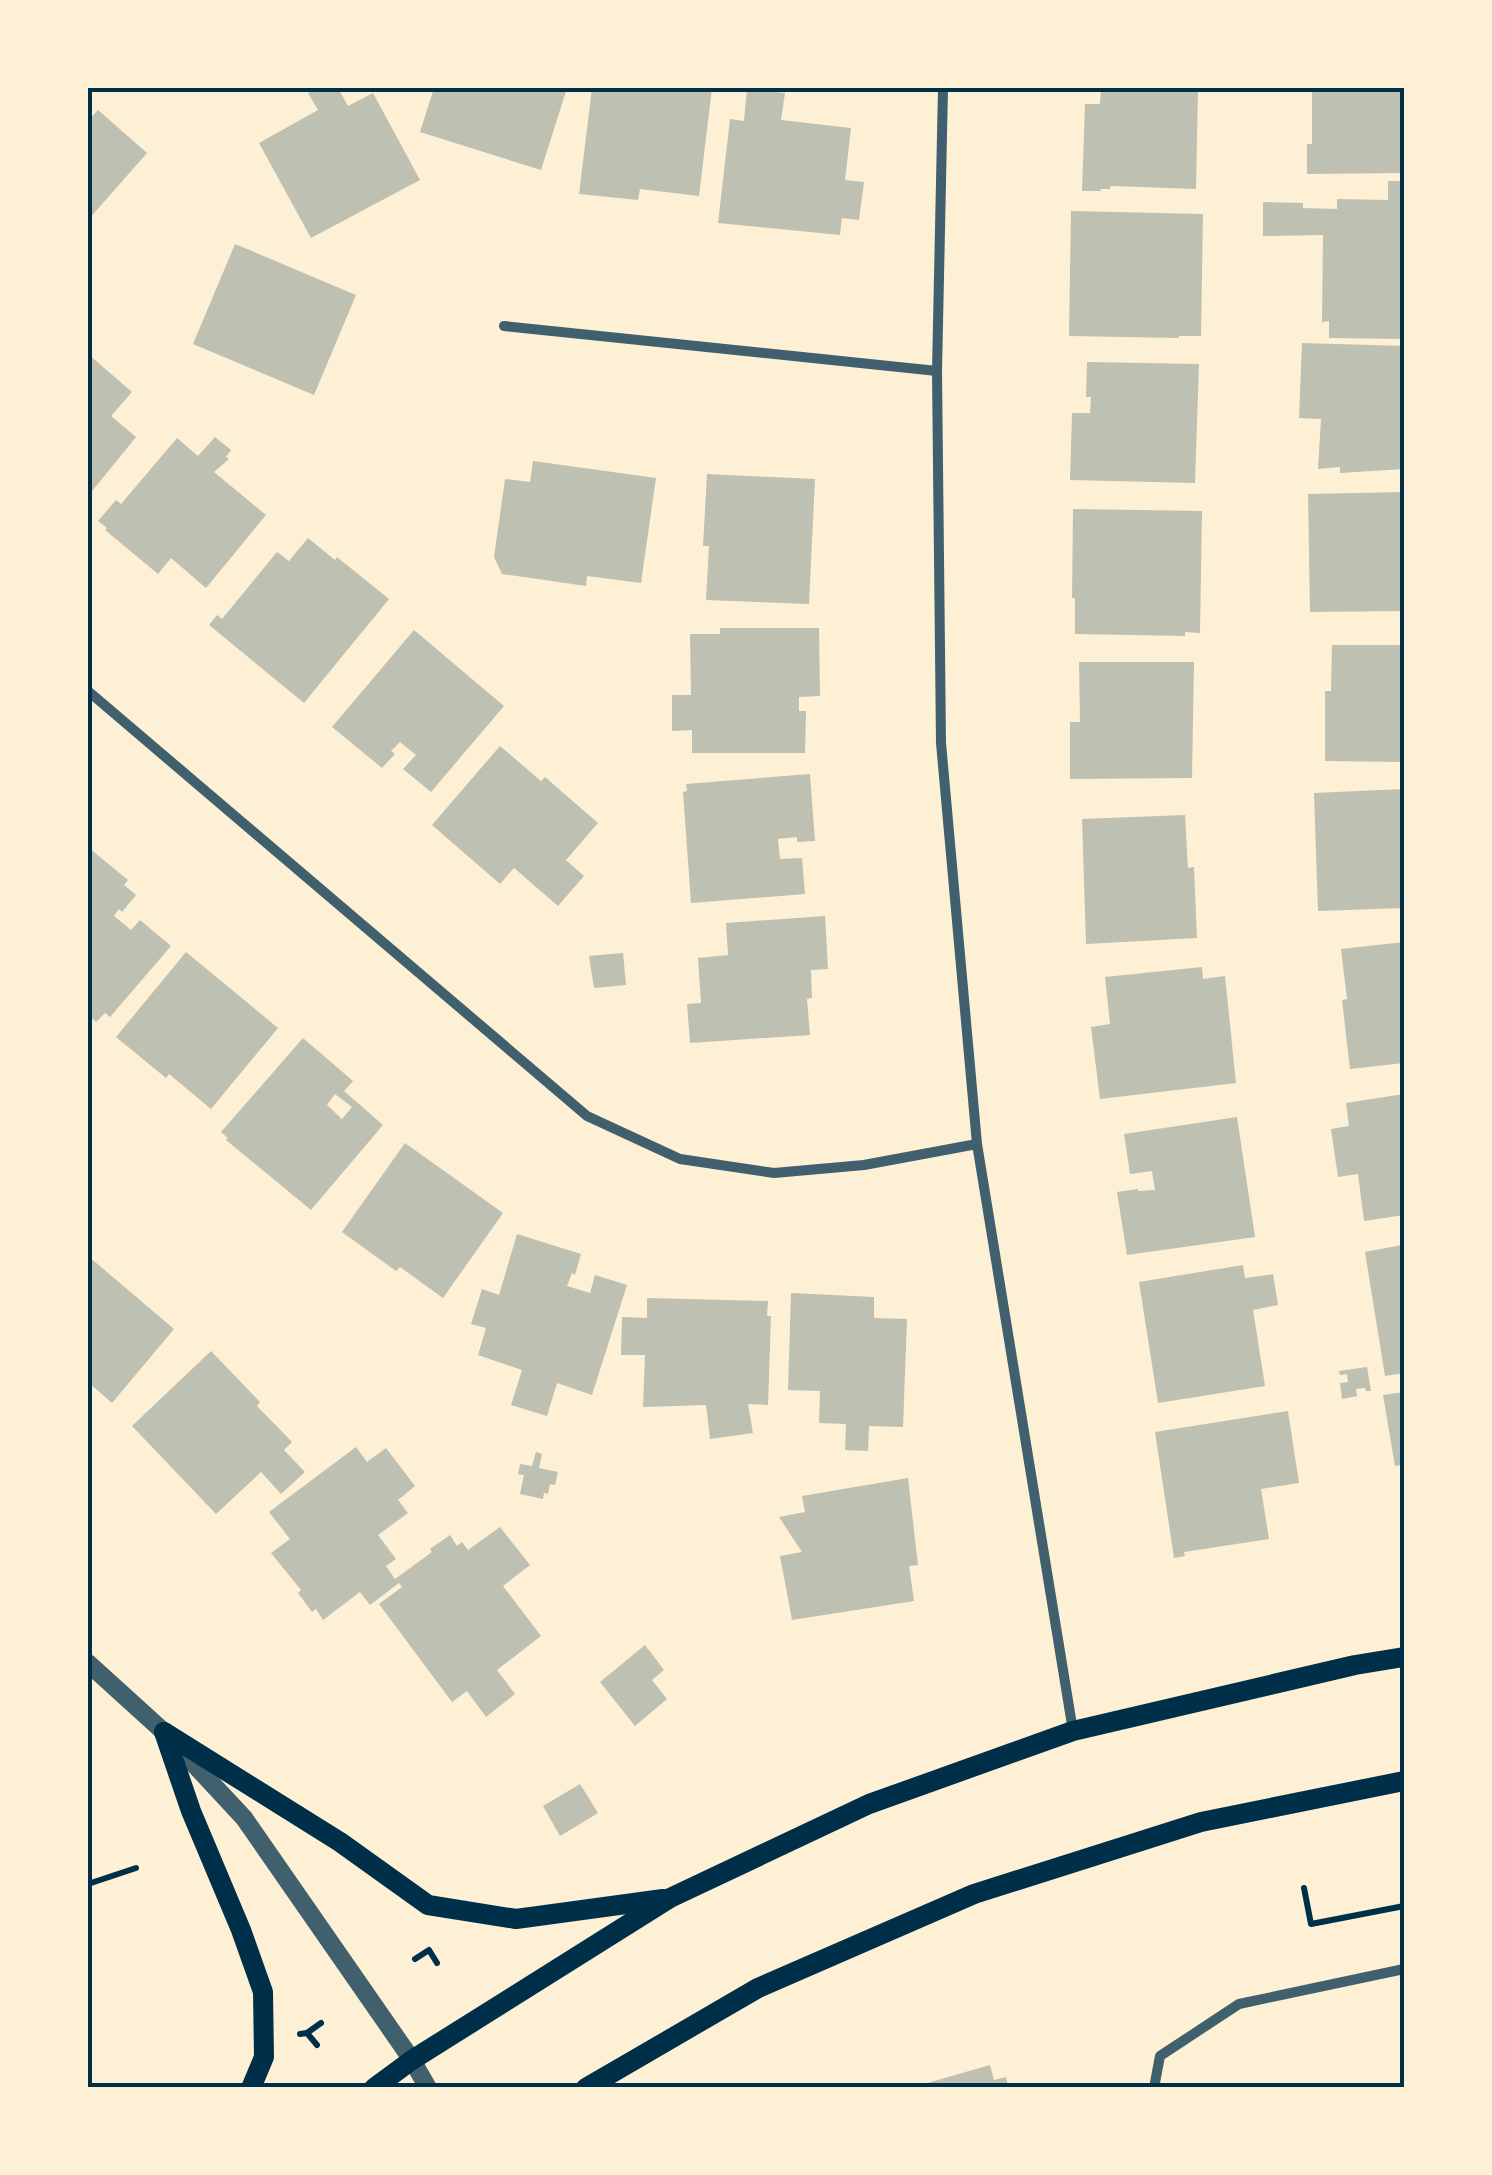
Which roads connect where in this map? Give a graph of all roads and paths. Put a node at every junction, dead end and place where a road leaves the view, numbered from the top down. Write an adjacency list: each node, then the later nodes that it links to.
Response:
1 (943, 88): 3 (street)
2 (504, 326): 3 (street)
3 (937, 371): 5 (street)
4 (88, 691): 5 (street)
5 (978, 1144): 8 (street)
6 (1404, 1657): 8 (main road)
7 (88, 1664): 9 (street)
8 (1073, 1731): 14 (main road)
9 (164, 1732): 14 (main road); 21 (street); 22 (main road)
10 (1404, 1781): 25 (main road)
11 (136, 1868): 12 (path)
12 (88, 1884)
13 (1304, 1888): 15 (path)
14 (670, 1898): 21 (main road)
15 (1404, 1906)
16 (415, 1959): 17 (path)
17 (437, 1963)
18 (1404, 1970): 26 (street)
19 (321, 2023): 20 (path)
20 (308, 2033)
21 (412, 2060): 23 (main road); 24 (street)
22 (250, 2088)
23 (374, 2088)
24 (428, 2088)
25 (586, 2088)
26 (1154, 2088)

